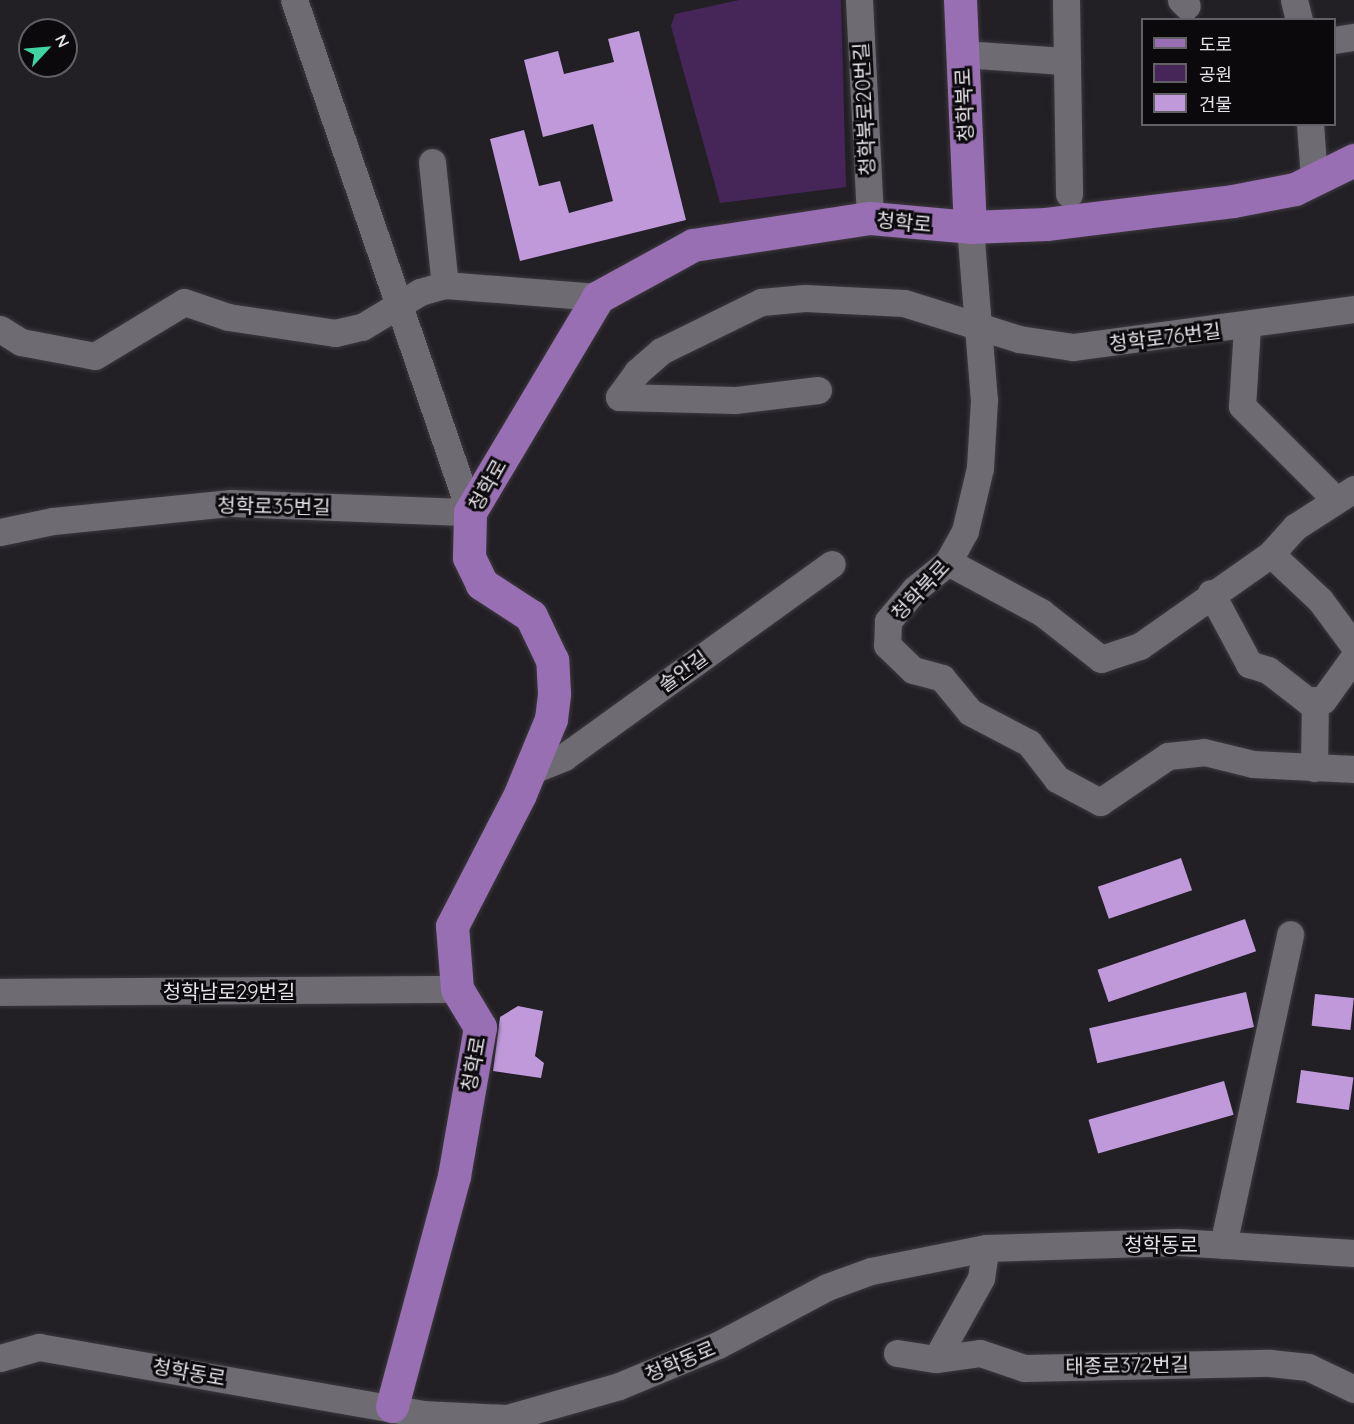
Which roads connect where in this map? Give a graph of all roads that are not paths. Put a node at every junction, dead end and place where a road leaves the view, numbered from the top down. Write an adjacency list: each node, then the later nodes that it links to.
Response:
1 (294, 0): 20 (street)
2 (859, 0): 16 (street, 청학북로20번길)
3 (960, 0): 9 (main road, 청학북로)
4 (1066, 0): 10 (street)
5 (1294, 0): 6 (street)
6 (1298, 18)
7 (1354, 37): 8 (street)
8 (1336, 40)
9 (962, 54): 10 (street); 17 (main road, 청학북로)
10 (1065, 61): 15 (street)
11 (1310, 126): 14 (street)
12 (1354, 160): 14 (main road, 청학로)
13 (432, 162): 18 (street)
14 (1314, 179): 17 (main road, 청학로)
15 (1069, 194)
16 (870, 218): 17 (main road, 청학로); 19 (main road, 청학로)
17 (970, 227): 22 (street, 청학북로)
18 (444, 285): 19 (street); 20 (street)
19 (598, 297): 27 (main road, 청학로)
20 (398, 308): 24 (street); 27 (street)
21 (1354, 309): 23 (street, 청학로76번길)
22 (977, 325): 23 (street, 청학로76번길); 25 (street, 청학로76번길); 30 (street, 청학북로)
23 (1247, 327): 26 (street)
24 (0, 329)
25 (818, 390)
26 (1345, 494): 29 (street)
27 (470, 512): 28 (street, 청학로35번길); 38 (main road, 청학로)
28 (0, 532)
29 (1271, 554): 32 (street); 33 (street)
30 (948, 562): 32 (street); 36 (street, 청학북로)
31 (832, 564): 38 (street, 솔안길)
32 (1211, 593): 35 (street)
33 (1354, 646)
34 (1354, 657): 35 (street)
35 (1315, 700): 36 (street)
36 (1314, 768): 37 (street, 청학북로)
37 (1354, 770)
38 (530, 771): 40 (main road, 청학로)
39 (1290, 934): 42 (street)
40 (457, 989): 41 (street, 청학남로29번길); 49 (main road, 청학로)
41 (0, 992)
42 (1223, 1245): 43 (street, 청학동로); 44 (street, 청학동로)
43 (986, 1248): 47 (street); 50 (street, 청학동로)
44 (1354, 1253)
45 (897, 1353): 47 (street, 태종로372번길)
46 (0, 1358): 49 (street, 청학동로)
47 (936, 1359): 48 (street, 태종로372번길)
48 (1354, 1389)
49 (392, 1406): 50 (street, 청학동로)
50 (559, 1414)

